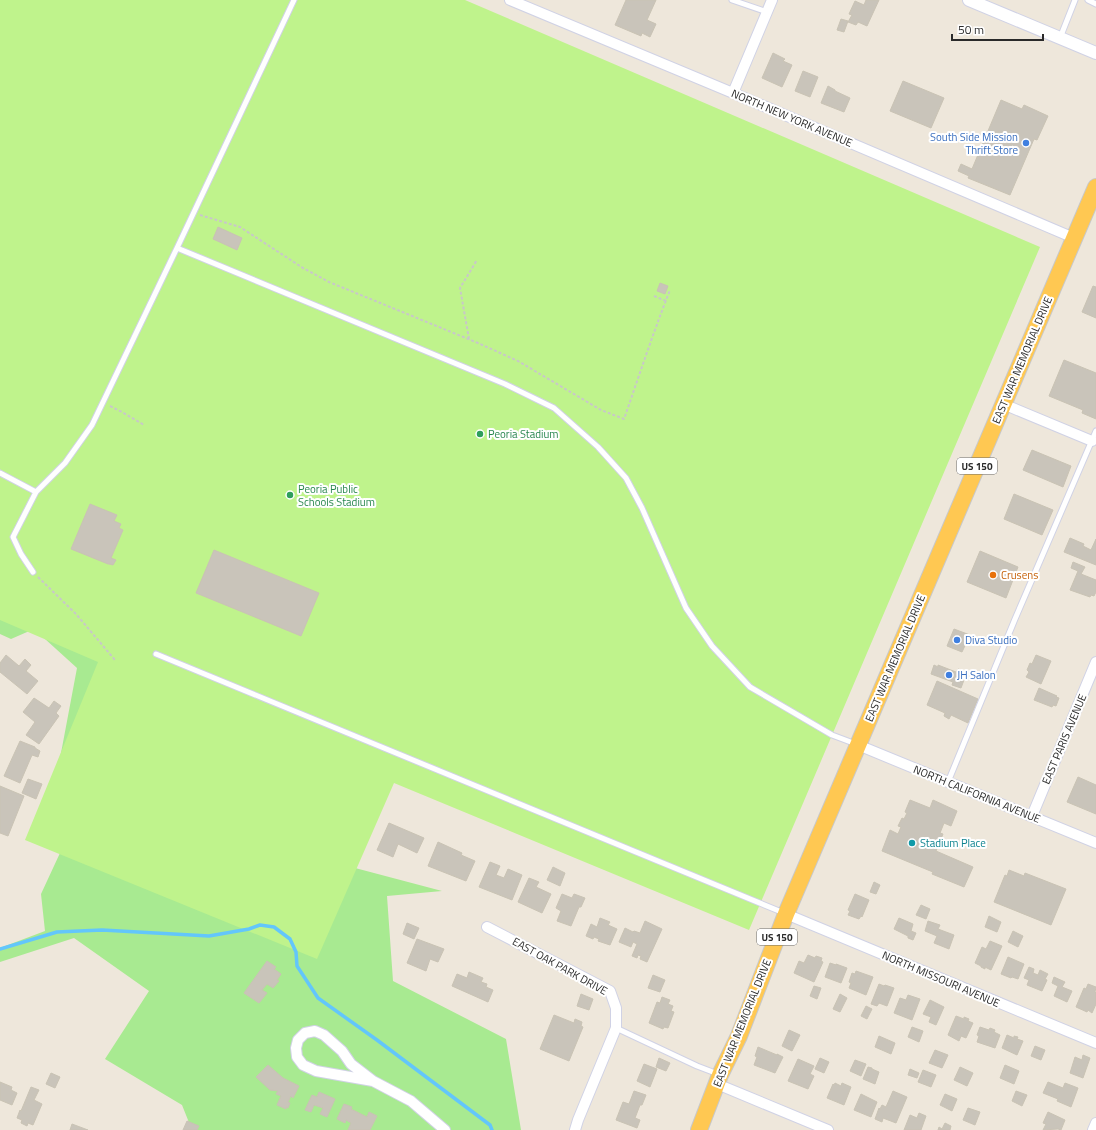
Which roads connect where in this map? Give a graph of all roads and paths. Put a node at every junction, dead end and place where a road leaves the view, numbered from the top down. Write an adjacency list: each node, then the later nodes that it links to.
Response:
1 (294, 0): 14 (lane)
2 (510, 0): 12 (street, NORTH NEW YORK AVENUE)
3 (732, 0): 9 (lane)
4 (772, 0): 9 (street)
5 (969, 0): 10 (street)
6 (1075, 0): 10 (lane)
7 (1088, 0): 8 (lane)
8 (1096, 4)
9 (767, 12): 12 (street)
10 (1060, 38): 11 (street)
11 (1096, 53)
12 (733, 93): 15 (street, NORTH NEW YORK AVENUE)
13 (1096, 187): 15 (highway, EAST WAR MEMORIAL DRIVE / US 150)
14 (194, 213): 16 (lane); 21 (path)
15 (1074, 238): 23 (highway, EAST WAR MEMORIAL DRIVE / US 150)
16 (177, 248): 22 (lane); 33 (lane)
17 (477, 260): 21 (path)
18 (670, 290): 20 (path)
19 (654, 296): 20 (path)
20 (666, 301): 21 (path)
21 (469, 339)
22 (102, 403): 24 (path); 28 (lane)
23 (1003, 404): 26 (street); 33 (highway, EAST WAR MEMORIAL DRIVE / US 150)
24 (144, 425)
25 (1096, 431): 26 (lane)
26 (1092, 441): 34 (lane)
27 (0, 473): 28 (lane)
28 (36, 492): 29 (lane)
29 (33, 572): 31 (path)
30 (156, 654): 37 (lane)
31 (115, 660)
32 (1096, 662): 35 (street, EAST PARIS AVENUE)
33 (858, 745): 34 (street, NORTH CALIFORNIA AVENUE); 37 (highway, EAST WAR MEMORIAL DRIVE / US 150)
34 (948, 782): 35 (street, NORTH CALIFORNIA AVENUE)
35 (1032, 816): 36 (street, NORTH CALIFORNIA AVENUE)
36 (1096, 843)
37 (786, 914): 40 (street, NORTH MISSOURI AVENUE); 41 (highway, EAST WAR MEMORIAL DRIVE / US 150)
38 (487, 927): 39 (street, EAST OAK PARK DRIVE)
39 (616, 1028): 41 (lane); 45 (street, EAST OAK PARK DRIVE)
40 (1096, 1043)
41 (719, 1079): 46 (highway, EAST WAR MEMORIAL DRIVE / US 150); 47 (street)
42 (373, 1081): 42 (street); 44 (street)
43 (1096, 1123): 48 (street)
44 (445, 1130)
45 (575, 1130)
46 (699, 1130)
47 (828, 1130)
48 (1093, 1130)

